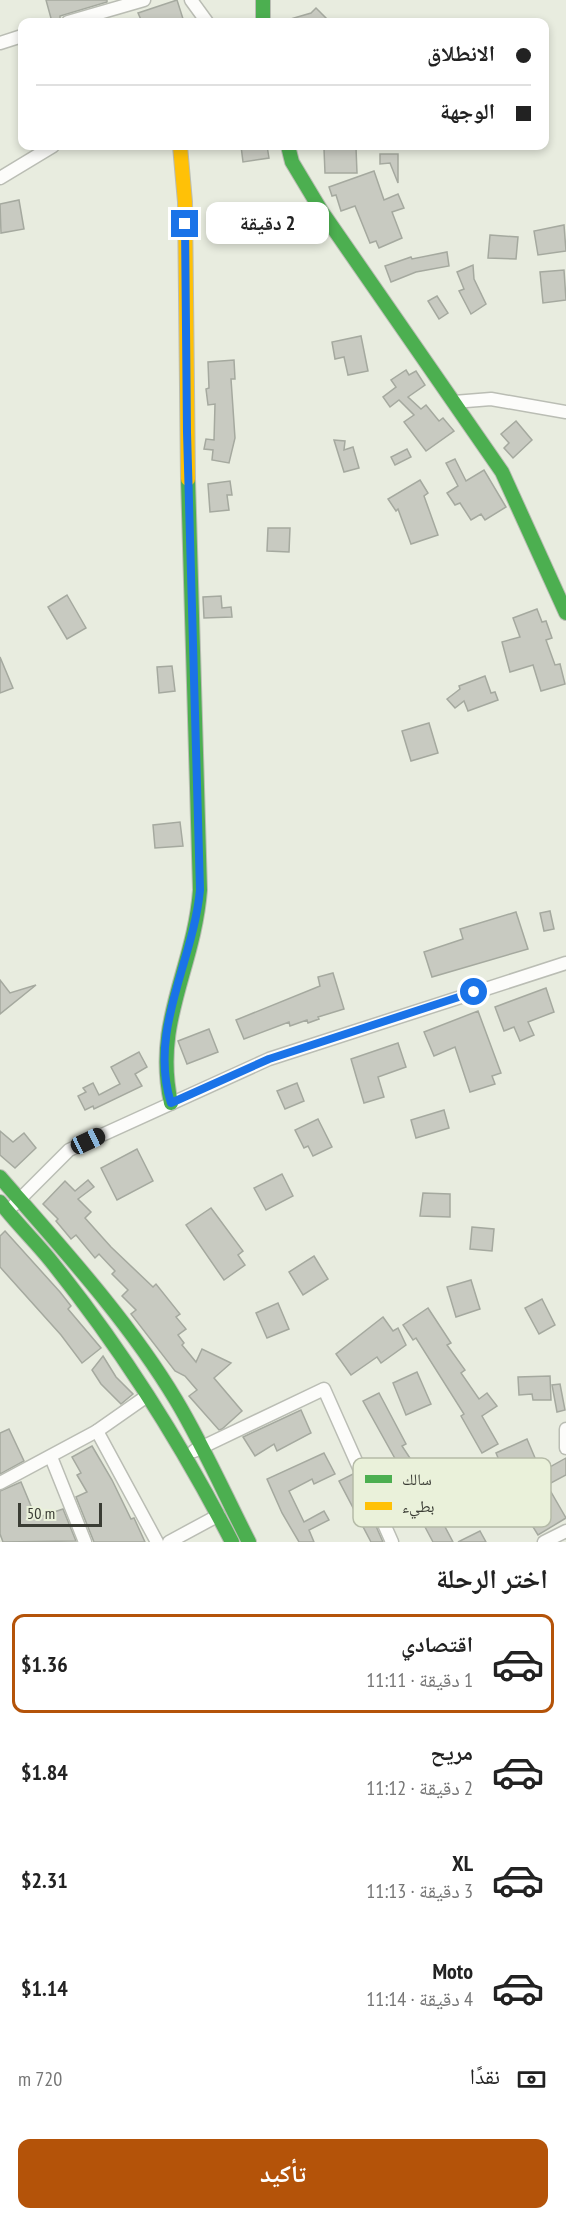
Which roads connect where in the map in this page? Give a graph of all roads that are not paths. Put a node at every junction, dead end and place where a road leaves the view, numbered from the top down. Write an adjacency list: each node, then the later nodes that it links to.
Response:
1 (144, 0): 4 (street)
2 (191, 0): 5 (street)
3 (263, 0): 6 (street)
4 (82, 18)
5 (204, 18)
6 (263, 18)
7 (18, 37): 8 (street)
8 (0, 43)
9 (46, 150): 12 (street)
10 (180, 150): 17 (street)
11 (289, 150): 13 (street)
12 (0, 178)
13 (454, 402): 14 (street); 15 (street)
14 (566, 412)
15 (566, 613)
16 (566, 963): 17 (street)
17 (171, 1103): 19 (street)
18 (0, 1177): 19 (street)
19 (22, 1199): 20 (street); 24 (street)
20 (2, 1210): 21 (street)
21 (147, 1396): 23 (street); 27 (street)
22 (566, 1429): 25 (street)
23 (97, 1431): 26 (street); 34 (street)
24 (201, 1448): 27 (street); 28 (street); 37 (street)
25 (566, 1448)
26 (51, 1456): 29 (street); 33 (street)
27 (185, 1456): 30 (street)
28 (355, 1458)
29 (0, 1483)
30 (219, 1515): 35 (street); 36 (street)
31 (385, 1527): 38 (street)
32 (566, 1531): 39 (street)
33 (85, 1542)
34 (157, 1542)
35 (169, 1542)
36 (232, 1542)
37 (249, 1542)
38 (392, 1542)
39 (544, 1542)

